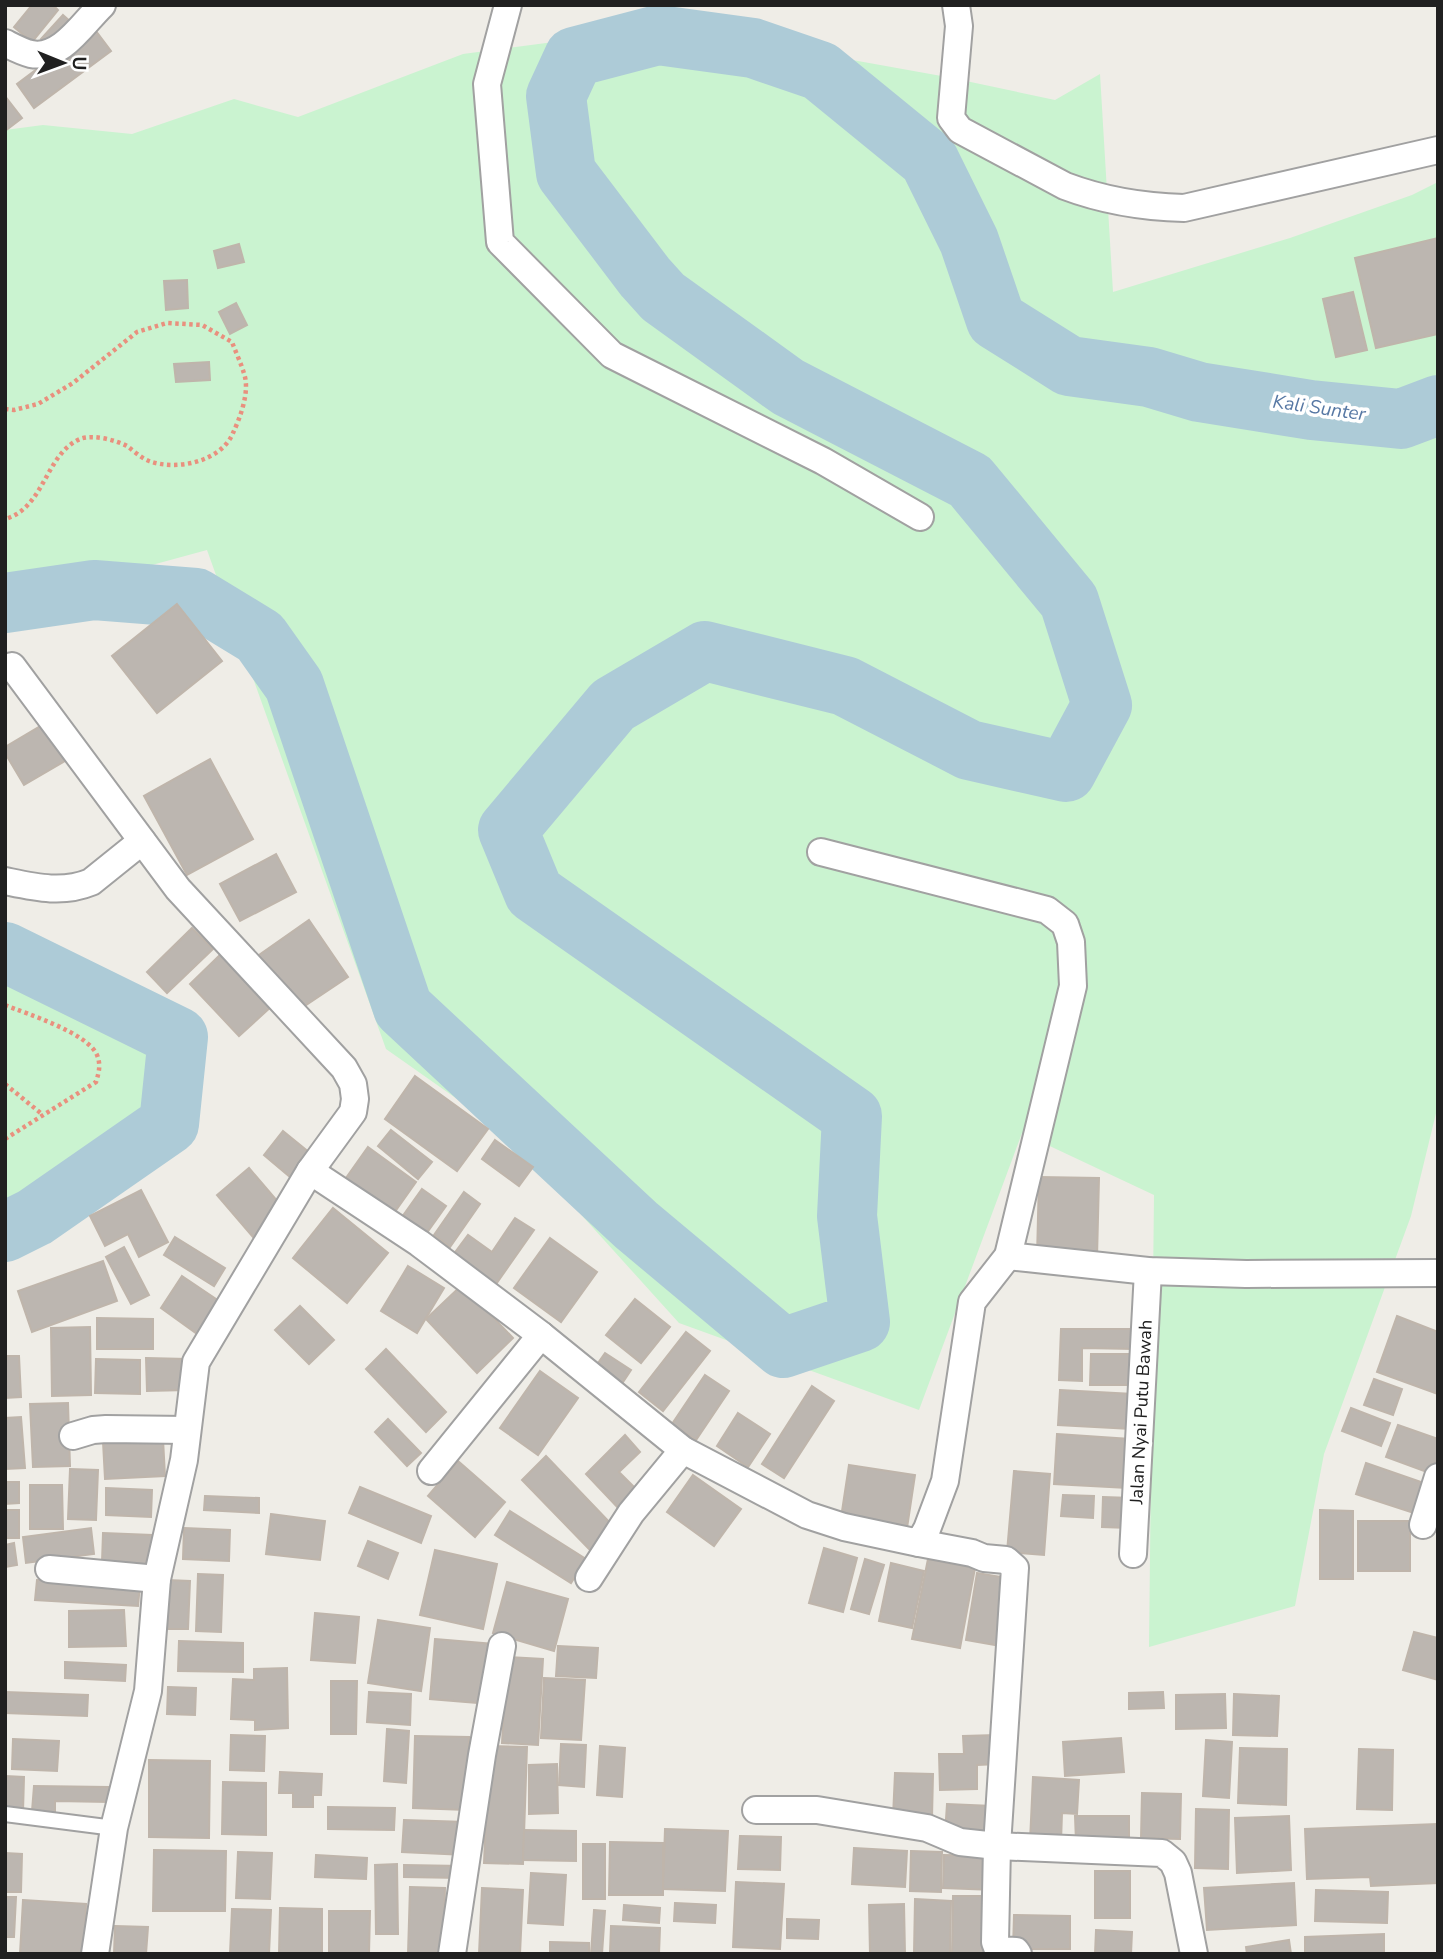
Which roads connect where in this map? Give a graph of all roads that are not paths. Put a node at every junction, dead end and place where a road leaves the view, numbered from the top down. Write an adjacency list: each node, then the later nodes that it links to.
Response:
1 (102, 5): 4 (street)
2 (508, 5): 6 (street)
3 (956, 5): 5 (street)
4 (5, 43)
5 (1438, 150)
6 (920, 517)
7 (12, 666): 8 (street)
8 (142, 841): 10 (street); 11 (street)
9 (821, 852): 12 (street)
10 (5, 881)
11 (310, 1171): 15 (street); 16 (street)
12 (1008, 1256): 13 (street); 22 (street)
13 (1148, 1271): 14 (street); 23 (street, Jalan Nyai Putu Bawah)
14 (1438, 1273)
15 (541, 1335): 18 (street); 19 (street)
16 (187, 1430): 17 (street); 26 (street)
17 (73, 1436)
18 (683, 1450): 22 (street); 25 (street)
19 (431, 1471)
20 (1438, 1477): 21 (street)
21 (1423, 1525)
22 (919, 1543): 31 (street)
23 (1133, 1554)
24 (49, 1569): 26 (street)
25 (589, 1578)
26 (157, 1579): 30 (street)
27 (502, 1646): 33 (street)
28 (756, 1810): 31 (street)
29 (5, 1814): 30 (lane)
30 (114, 1828): 32 (street)
31 (997, 1846): 34 (street); 35 (street)
32 (95, 1954)
33 (452, 1954)
34 (1018, 1954)
35 (1194, 1954)

